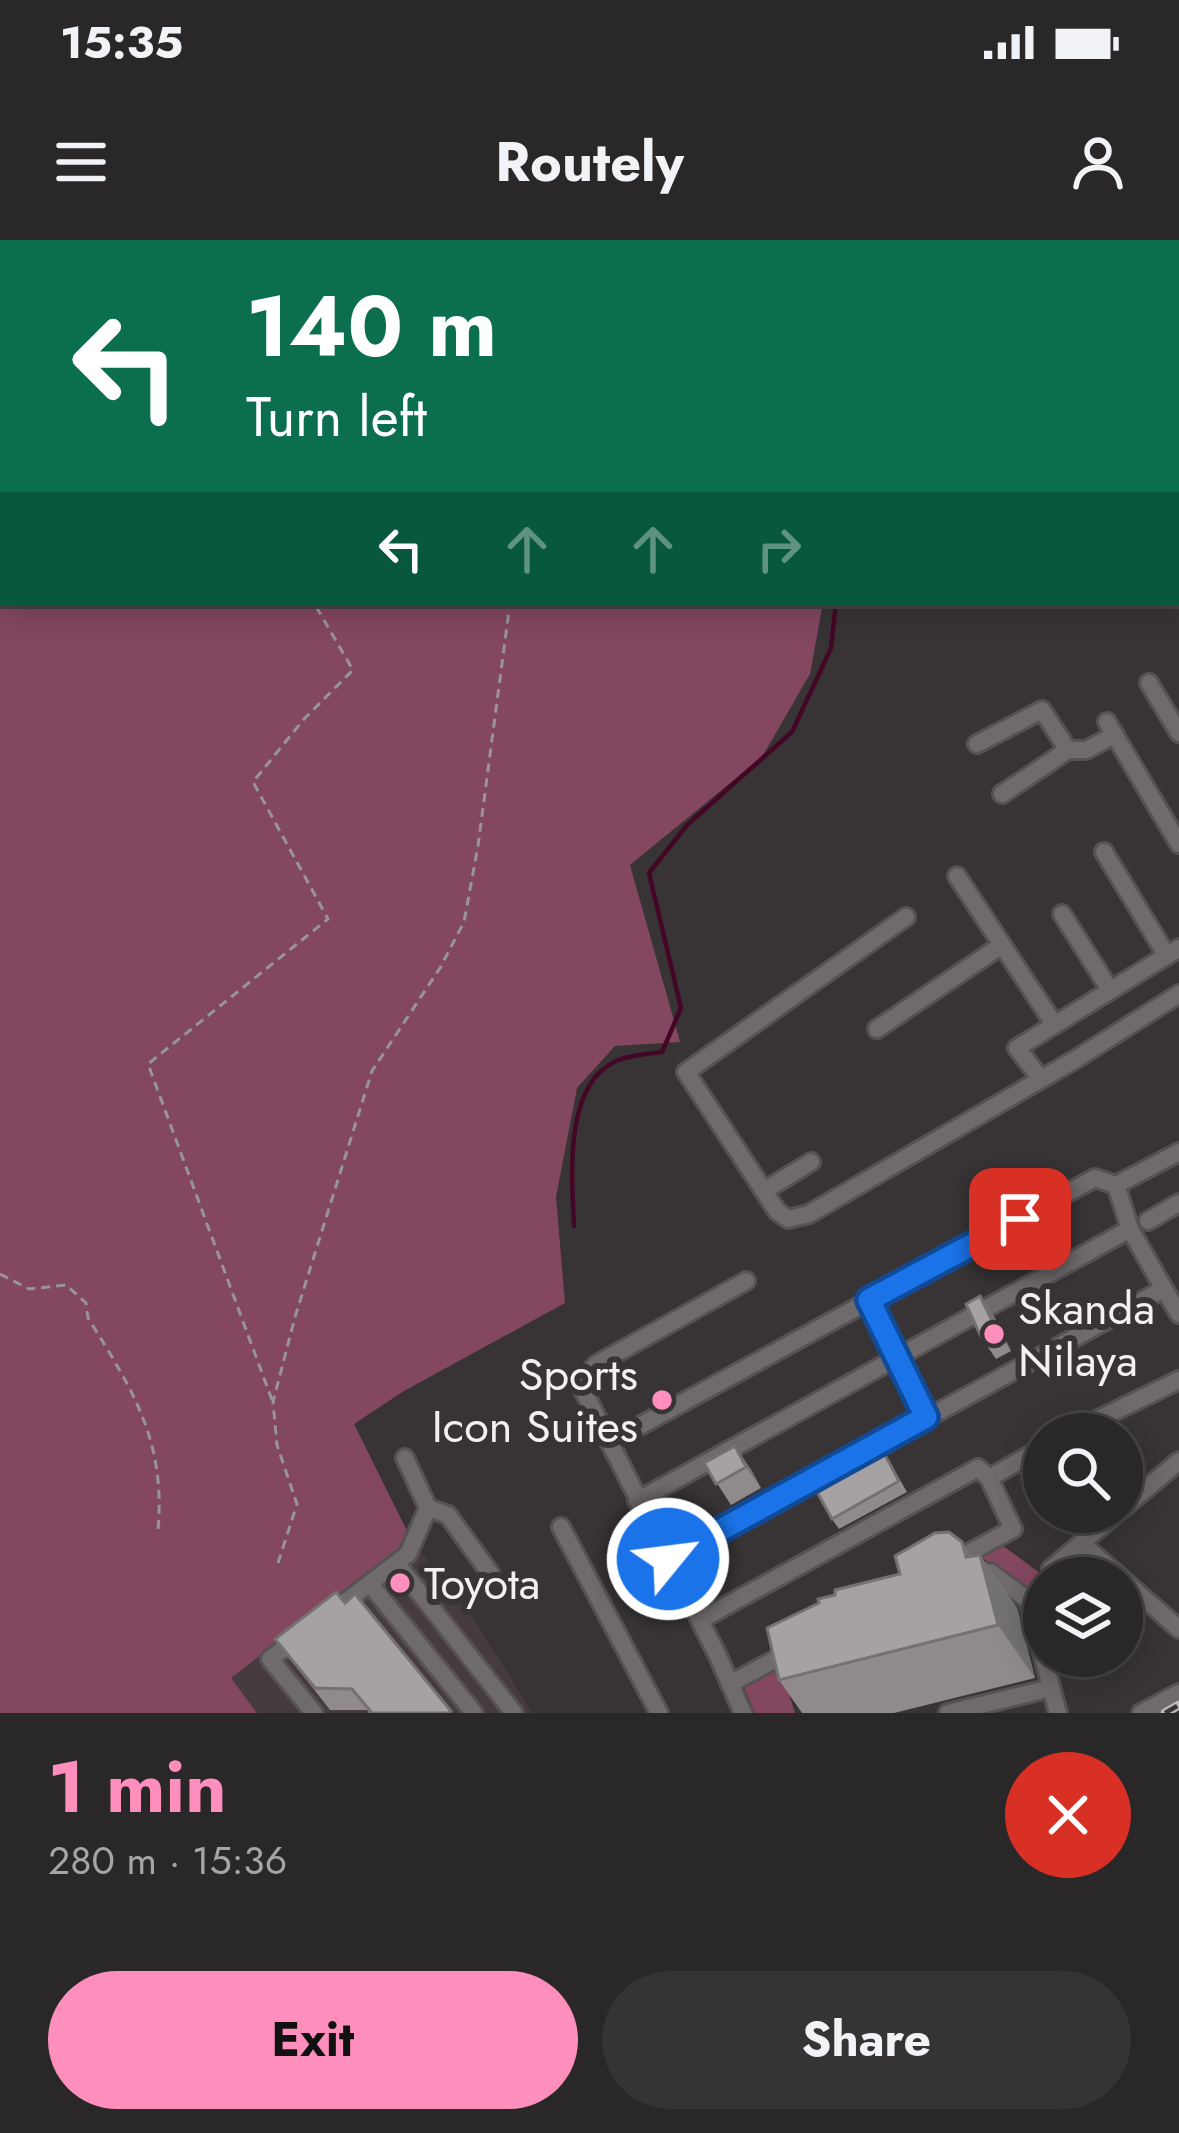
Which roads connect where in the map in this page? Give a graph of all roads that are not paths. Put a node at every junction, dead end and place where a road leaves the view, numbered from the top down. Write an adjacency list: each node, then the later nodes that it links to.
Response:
1 (1149, 683): 2 (street)
2 (1179, 733)
3 (977, 744): 4 (street)
4 (1068, 750): 5 (street); 6 (street)
5 (1002, 794)
6 (1179, 844)
7 (1104, 852): 12 (street)
8 (957, 877): 11 (street)
9 (1062, 914): 13 (street)
10 (906, 916): 21 (street)
11 (1002, 945): 15 (street); 16 (street)
12 (1173, 952): 13 (street)
13 (1110, 990): 15 (street)
14 (1179, 994): 17 (street)
15 (1054, 1024): 17 (street)
16 (878, 1029)
17 (1041, 1079): 21 (street)
18 (1179, 1152): 20 (street)
19 (811, 1162): 21 (street)
20 (1116, 1185): 24 (street); 27 (street)
21 (764, 1191)
22 (1179, 1203): 23 (street)
23 (1148, 1221)
24 (1130, 1229): 26 (street); 29 (street)
25 (746, 1281): 33 (street)
26 (1164, 1289): 28 (street); 32 (street)
27 (869, 1300): 29 (street); 33 (street)
28 (1179, 1314)
29 (900, 1358): 32 (street); 39 (street)
30 (1179, 1380): 31 (street)
31 (1111, 1413)
32 (926, 1417): 46 (street)
33 (610, 1442): 39 (street)
34 (405, 1458): 40 (street)
35 (1023, 1459): 37 (street)
36 (1179, 1461): 38 (street)
37 (989, 1478): 51 (street); 55 (street)
38 (1143, 1491)
39 (637, 1501): 46 (street)
40 (428, 1508): 47 (street); 48 (street)
41 (561, 1527): 60 (street)
42 (1093, 1533): 43 (street)
43 (1081, 1543): 44 (street); 45 (street)
44 (1065, 1557)
45 (1097, 1557)
46 (668, 1559): 51 (street)
47 (397, 1564): 49 (street); 59 (street)
48 (490, 1573)
49 (370, 1584): 57 (street); 58 (street)
50 (1143, 1597): 52 (street)
51 (700, 1620): 54 (street)
52 (1179, 1629)
53 (811, 1640): 54 (street)
54 (730, 1684): 61 (street)
55 (1051, 1688): 62 (street); 63 (street)
56 (1179, 1693): 64 (street)
57 (314, 1713)
58 (474, 1713)
59 (514, 1713)
60 (659, 1713)
61 (743, 1713)
62 (948, 1713)
63 (1058, 1713)
64 (1141, 1713)

